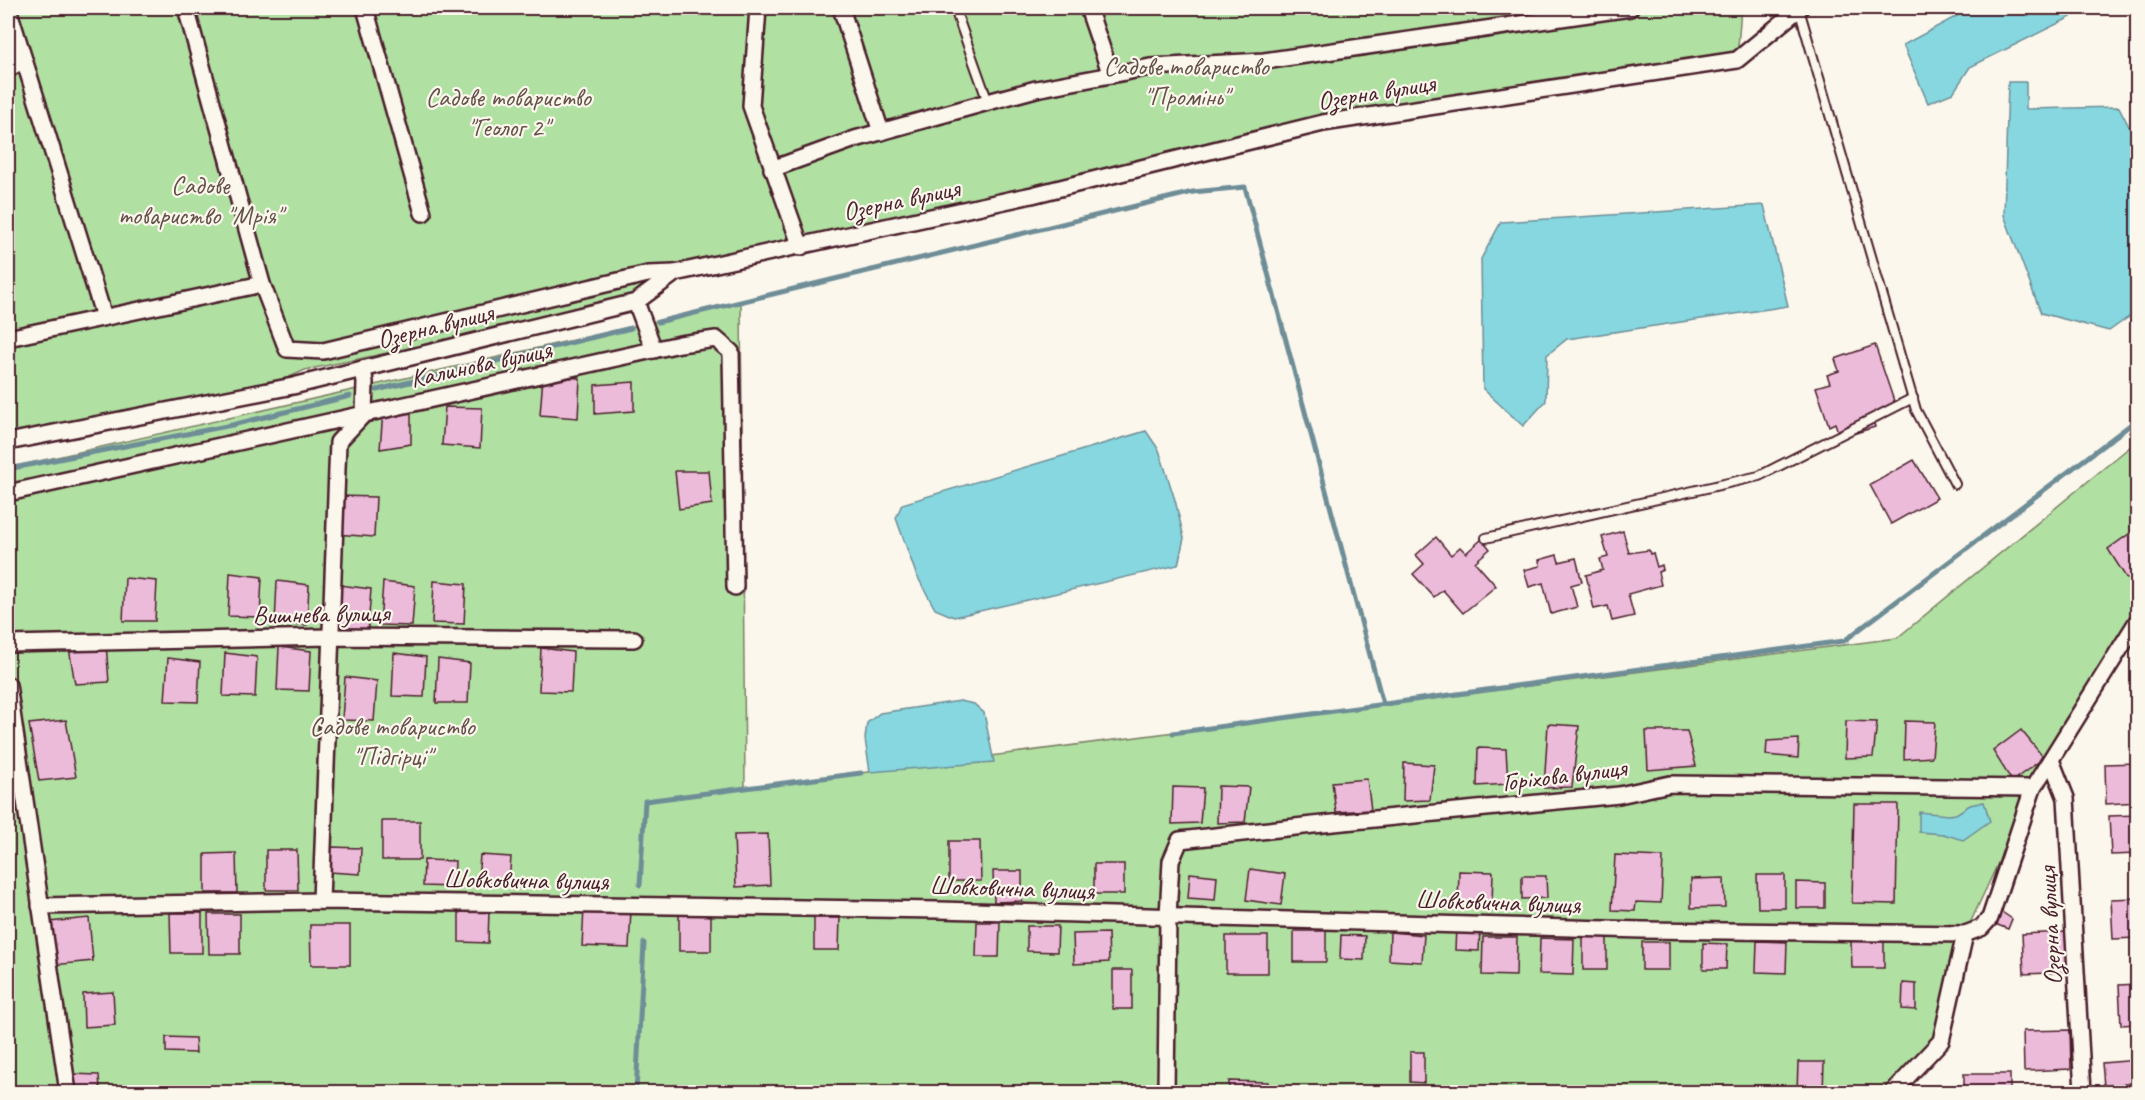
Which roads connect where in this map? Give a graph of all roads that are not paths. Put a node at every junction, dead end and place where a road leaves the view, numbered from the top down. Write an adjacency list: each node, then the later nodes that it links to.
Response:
1 (8, 8): 11 (street)
2 (186, 8): 20 (street)
3 (365, 8): 17 (street)
4 (758, 8): 16 (street)
5 (841, 8): 15 (street)
6 (1088, 8): 13 (street)
7 (1630, 8): 10 (street)
8 (1799, 8): 18 (street, Озерна вулиця); 26 (lane)
9 (956, 12): 14 (lane)
10 (1554, 14): 13 (street)
11 (24, 60): 12 (street); 22 (street)
12 (8, 69)
13 (1111, 75): 14 (street)
14 (988, 102): 15 (street)
15 (881, 132): 16 (street)
16 (772, 169): 18 (street)
17 (423, 213)
18 (801, 247): 19 (street, Озерна вулиця)
19 (675, 273): 20 (street); 21 (street, Озерна вулиця)
20 (262, 284): 22 (street)
21 (636, 302): 24 (street); 25 (street, Озерна вулиця)
22 (104, 316): 23 (street)
23 (8, 338)
24 (654, 350): 27 (street, Калинова вулиця); 32 (street, Калинова вулиця)
25 (363, 369): 27 (street); 28 (street, Озерна вулиця)
26 (1913, 398): 29 (lane); 31 (lane)
27 (364, 414): 30 (street, Калинова вулиця); 34 (street)
28 (8, 442)
29 (1955, 484)
30 (8, 493)
31 (1486, 538)
32 (735, 587)
33 (2138, 620): 38 (street)
34 (329, 637): 35 (street, Вишнева вулиця); 36 (street, Вишнева вулиця); 40 (street)
35 (634, 639)
36 (8, 644)
37 (8, 685): 41 (street)
38 (2051, 760): 39 (street); 47 (street, Озерна вулиця)
39 (2033, 788): 42 (street, Горіхова вулиця); 43 (street, Шовковична вулиця)
40 (321, 901): 41 (street, Шовковична вулиця); 42 (street, Шовковична вулиця)
41 (40, 906): 44 (street)
42 (1168, 916): 43 (street, Шовковична вулиця); 45 (street)
43 (1965, 934): 46 (street)
44 (68, 1092)
45 (1166, 1092)
46 (1893, 1092)
47 (2083, 1092)

